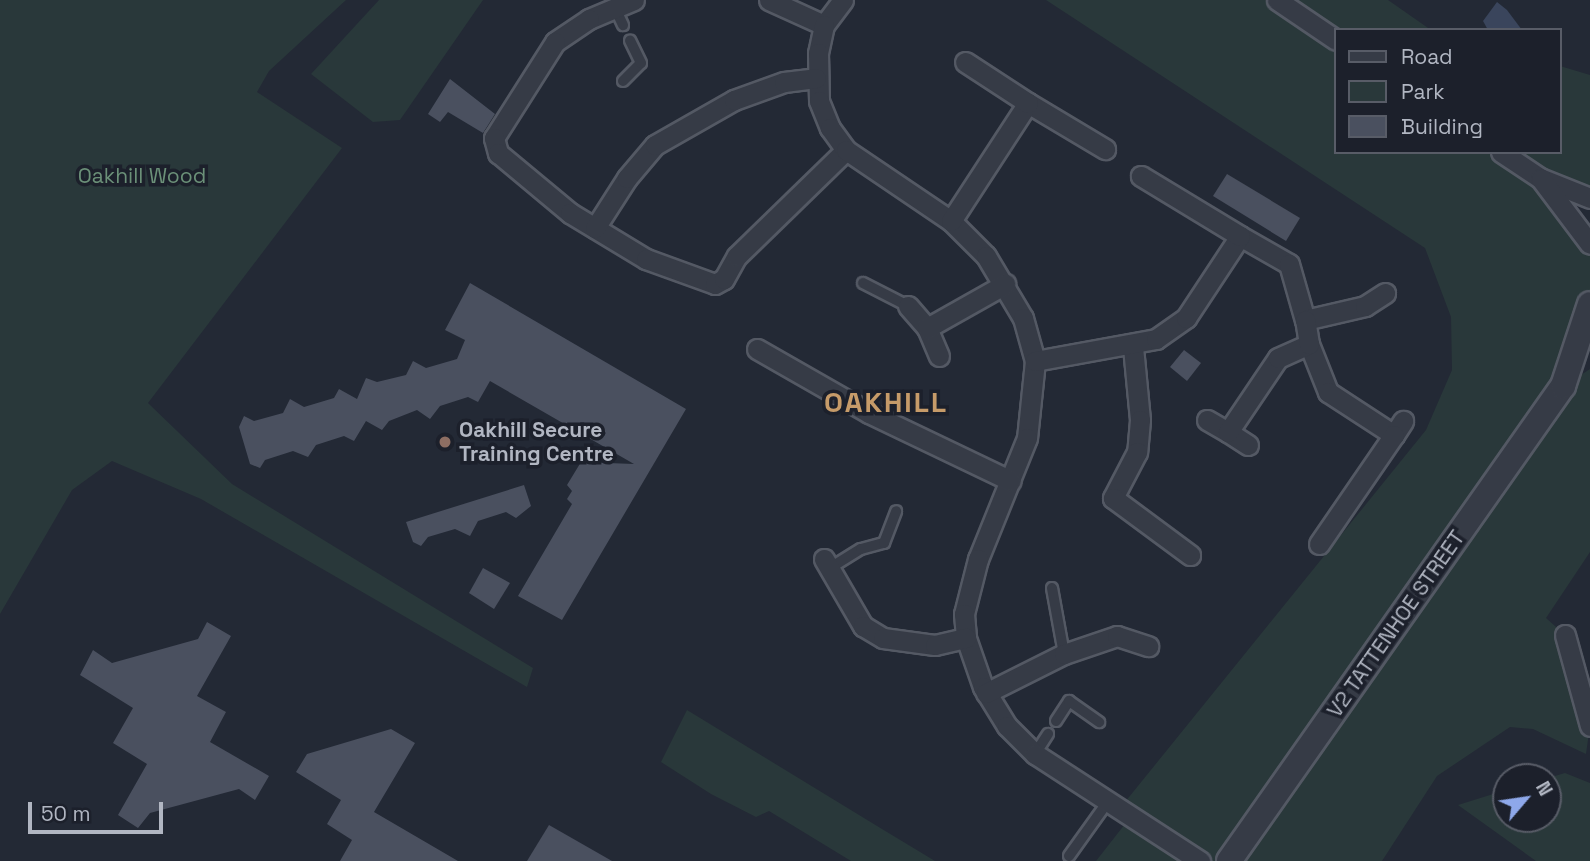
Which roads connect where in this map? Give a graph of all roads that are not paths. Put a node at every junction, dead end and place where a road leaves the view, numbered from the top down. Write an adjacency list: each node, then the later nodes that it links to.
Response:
1 (634, 0): 5 (street)
2 (843, 0): 6 (street)
3 (1277, 0): 7 (street)
4 (777, 2): 6 (street)
5 (588, 9): 20 (street)
6 (824, 25): 10 (street)
7 (1334, 39)
8 (630, 40): 11 (lane)
9 (965, 62): 12 (street)
10 (816, 78): 14 (street); 20 (street)
11 (623, 81)
12 (1028, 103): 13 (street); 19 (street)
13 (1105, 149)
14 (846, 150): 19 (street); 20 (street)
15 (1504, 154): 16 (street)
16 (1535, 175): 18 (street); 22 (street)
17 (1141, 176): 21 (street)
18 (1590, 198)
19 (951, 222): 24 (street)
20 (595, 228)
21 (1240, 236): 28 (street); 31 (street)
22 (1590, 244)
23 (863, 283): 27 (lane)
24 (1005, 284): 29 (street); 34 (street)
25 (1385, 293): 28 (street)
26 (1590, 304): 36 (street, V2 TATTENHOE STREET)
27 (908, 306): 29 (street)
28 (1305, 320): 30 (street)
29 (926, 328): 33 (street)
30 (1309, 344): 38 (street); 42 (street)
31 (1132, 347): 34 (street); 43 (street)
32 (757, 349): 40 (street)
33 (939, 356)
34 (1035, 361): 40 (street)
35 (1590, 369): 36 (street, V2 TATTENHOE STREET)
36 (1563, 386): 59 (street, V2 TATTENHOE STREET)
37 (1207, 419): 38 (street)
38 (1228, 432): 39 (street)
39 (1248, 445)
40 (1011, 481): 47 (street)
41 (896, 511): 44 (lane)
42 (1319, 544)
43 (1190, 555)
44 (827, 564): 47 (street)
45 (1052, 588): 49 (lane)
46 (1565, 635): 53 (street)
47 (966, 638): 50 (street)
48 (1148, 646): 49 (street)
49 (1065, 654): 50 (street)
50 (986, 693): 55 (street)
51 (1056, 721): 52 (lane)
52 (1099, 722)
53 (1590, 726)
54 (1048, 734): 55 (lane)
55 (1035, 754): 56 (street)
56 (1107, 803): 57 (lane); 58 (street)
57 (1069, 856)
58 (1192, 859)
59 (1229, 861)

